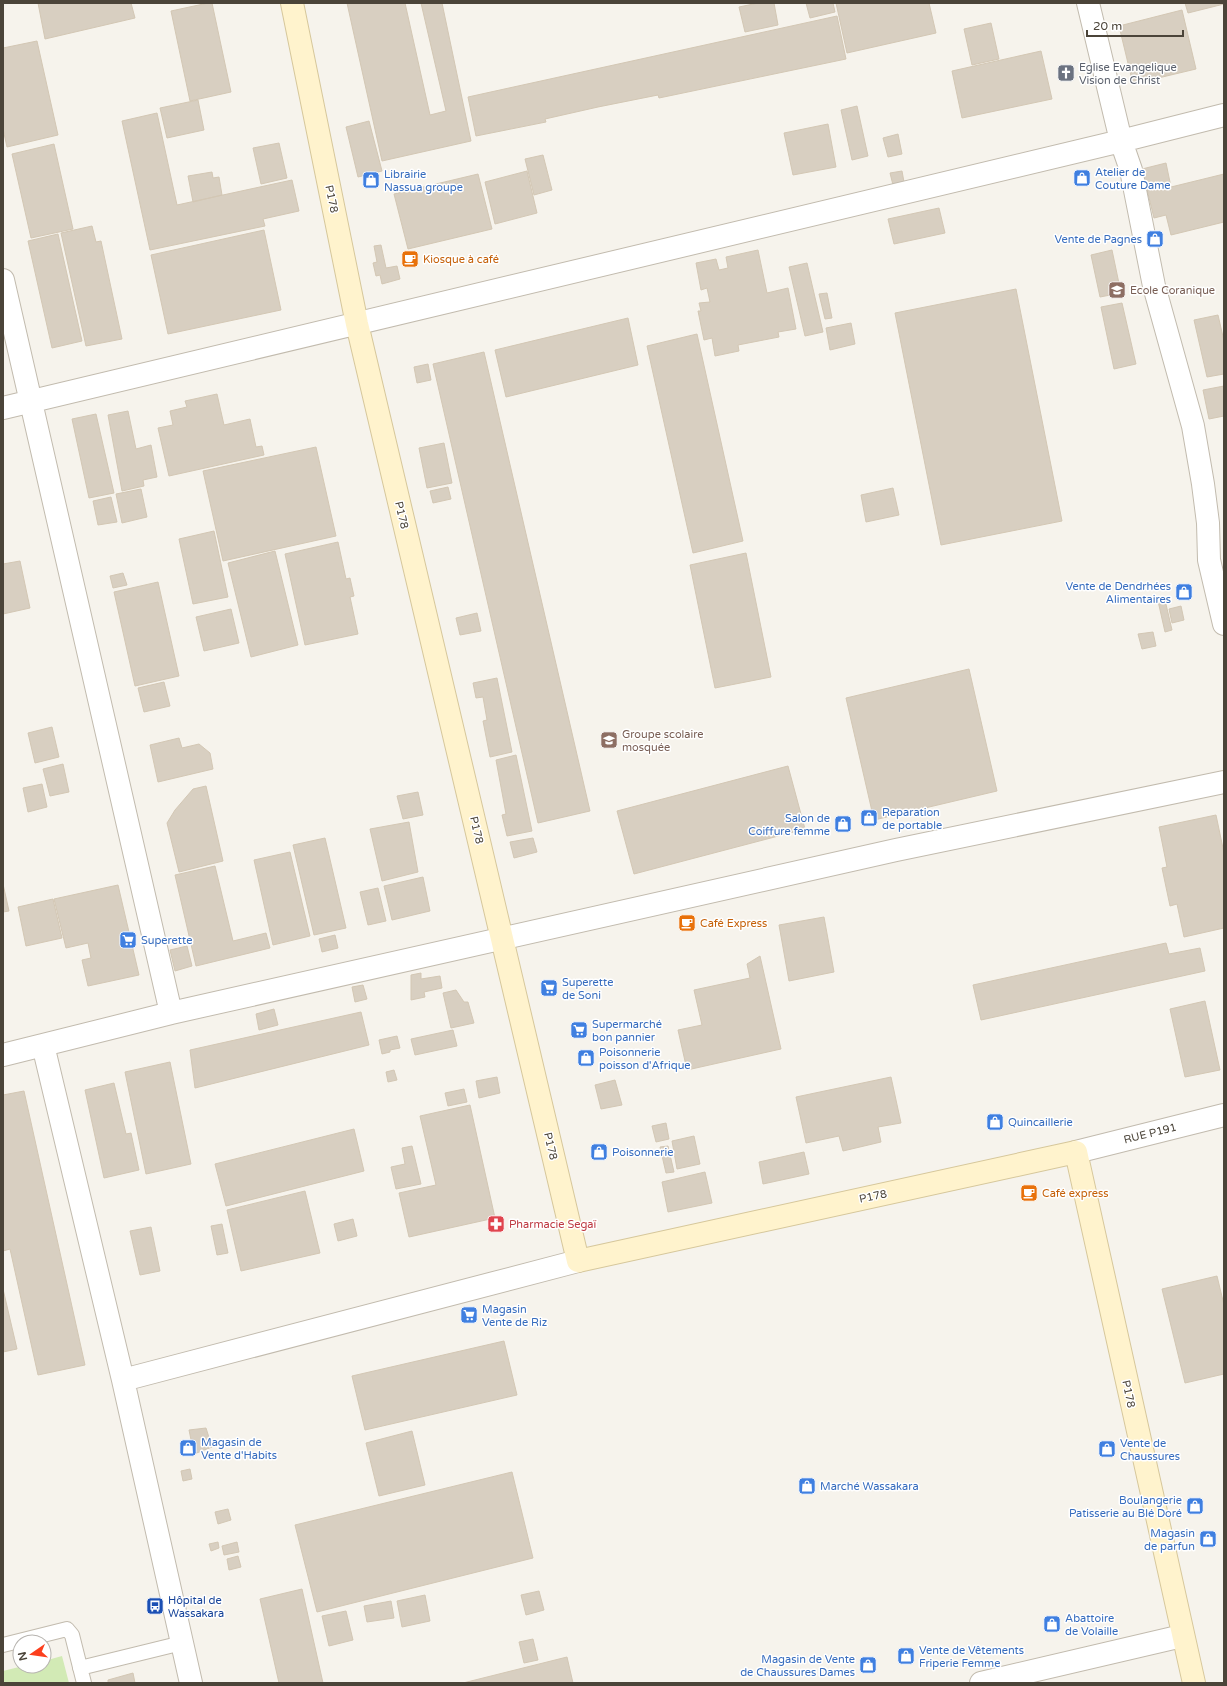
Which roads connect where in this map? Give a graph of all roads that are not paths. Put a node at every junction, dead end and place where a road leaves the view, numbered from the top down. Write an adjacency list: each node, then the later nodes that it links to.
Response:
1 (292, 3): 6 (street, P178)
2 (1088, 3): 4 (street)
3 (1224, 115): 4 (street)
4 (1121, 141): 6 (street); 9 (street)
5 (3, 280): 7 (street)
6 (357, 324): 7 (street); 11 (street, P178)
7 (32, 402): 8 (street); 12 (street)
8 (3, 408)
9 (1224, 624)
10 (1224, 782): 11 (street)
11 (503, 940): 12 (street); 17 (street, P178)
12 (171, 1013): 13 (street)
13 (43, 1045): 14 (street); 18 (street)
14 (3, 1055)
15 (1224, 1115): 16 (street, RUE P191)
16 (1076, 1152): 17 (street, P178); 19 (street, P178)
17 (578, 1261): 18 (street)
18 (123, 1380): 20 (street)
19 (1182, 1636): 25 (street); 26 (street, P178)
20 (182, 1643): 22 (lane); 24 (street)
21 (3, 1645): 22 (lane)
22 (80, 1668): 23 (lane)
23 (84, 1683)
24 (191, 1683)
25 (981, 1683)
26 (1194, 1683)

